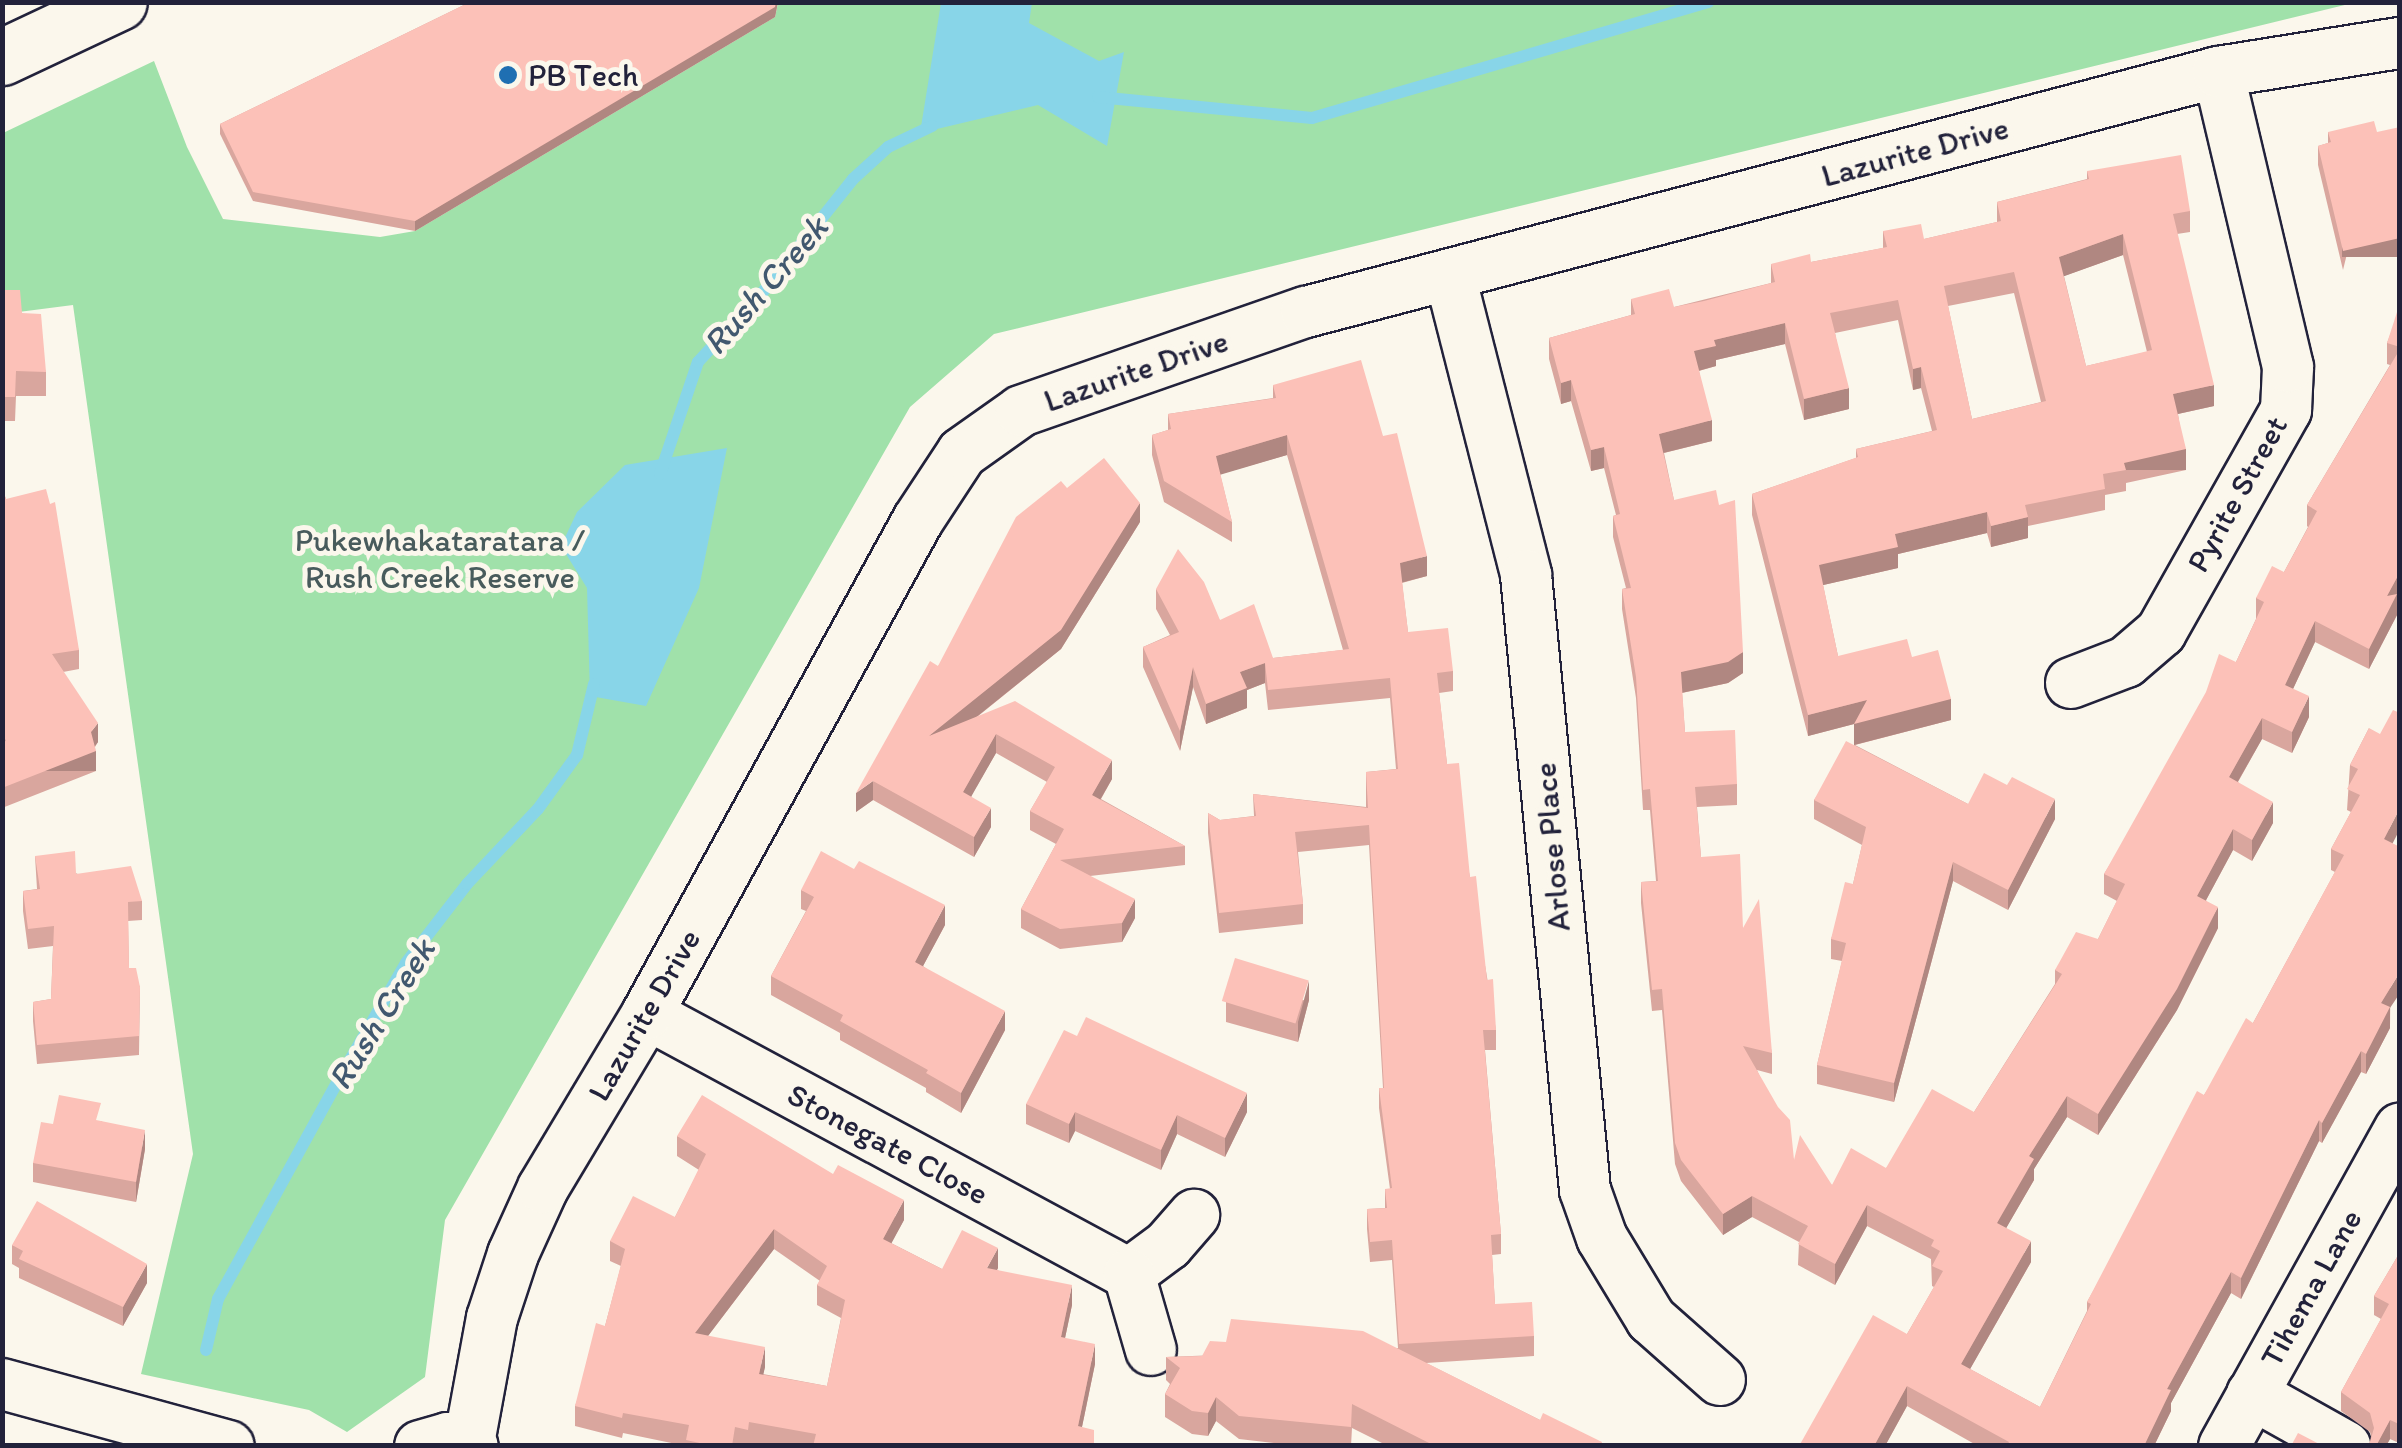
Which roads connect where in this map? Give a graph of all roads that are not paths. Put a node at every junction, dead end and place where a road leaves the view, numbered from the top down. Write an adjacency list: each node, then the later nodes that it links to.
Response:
1 (118, 2): 3 (main road)
2 (2400, 44): 4 (street, Lazurite Drive)
3 (2, 57)
4 (2218, 72): 5 (street, Lazurite Drive); 6 (street, Pyrite Street)
5 (1450, 276): 7 (street, Lazurite Drive); 12 (street, Arlose Place)
6 (2071, 684)
7 (647, 1014): 10 (street, Stonegate Close); 15 (street, Lazurite Drive)
8 (2400, 1129): 14 (street, Tihema Lane)
9 (1194, 1215): 10 (street)
10 (1129, 1274): 11 (street)
11 (1151, 1350)
12 (1720, 1380)
13 (2, 1384): 16 (street)
14 (2252, 1394): 18 (street, Tihema Lane); 19 (street, Tihema Lane)
15 (471, 1444): 17 (street)
16 (229, 1446)
17 (420, 1446)
18 (2224, 1446)
19 (2346, 1446)

